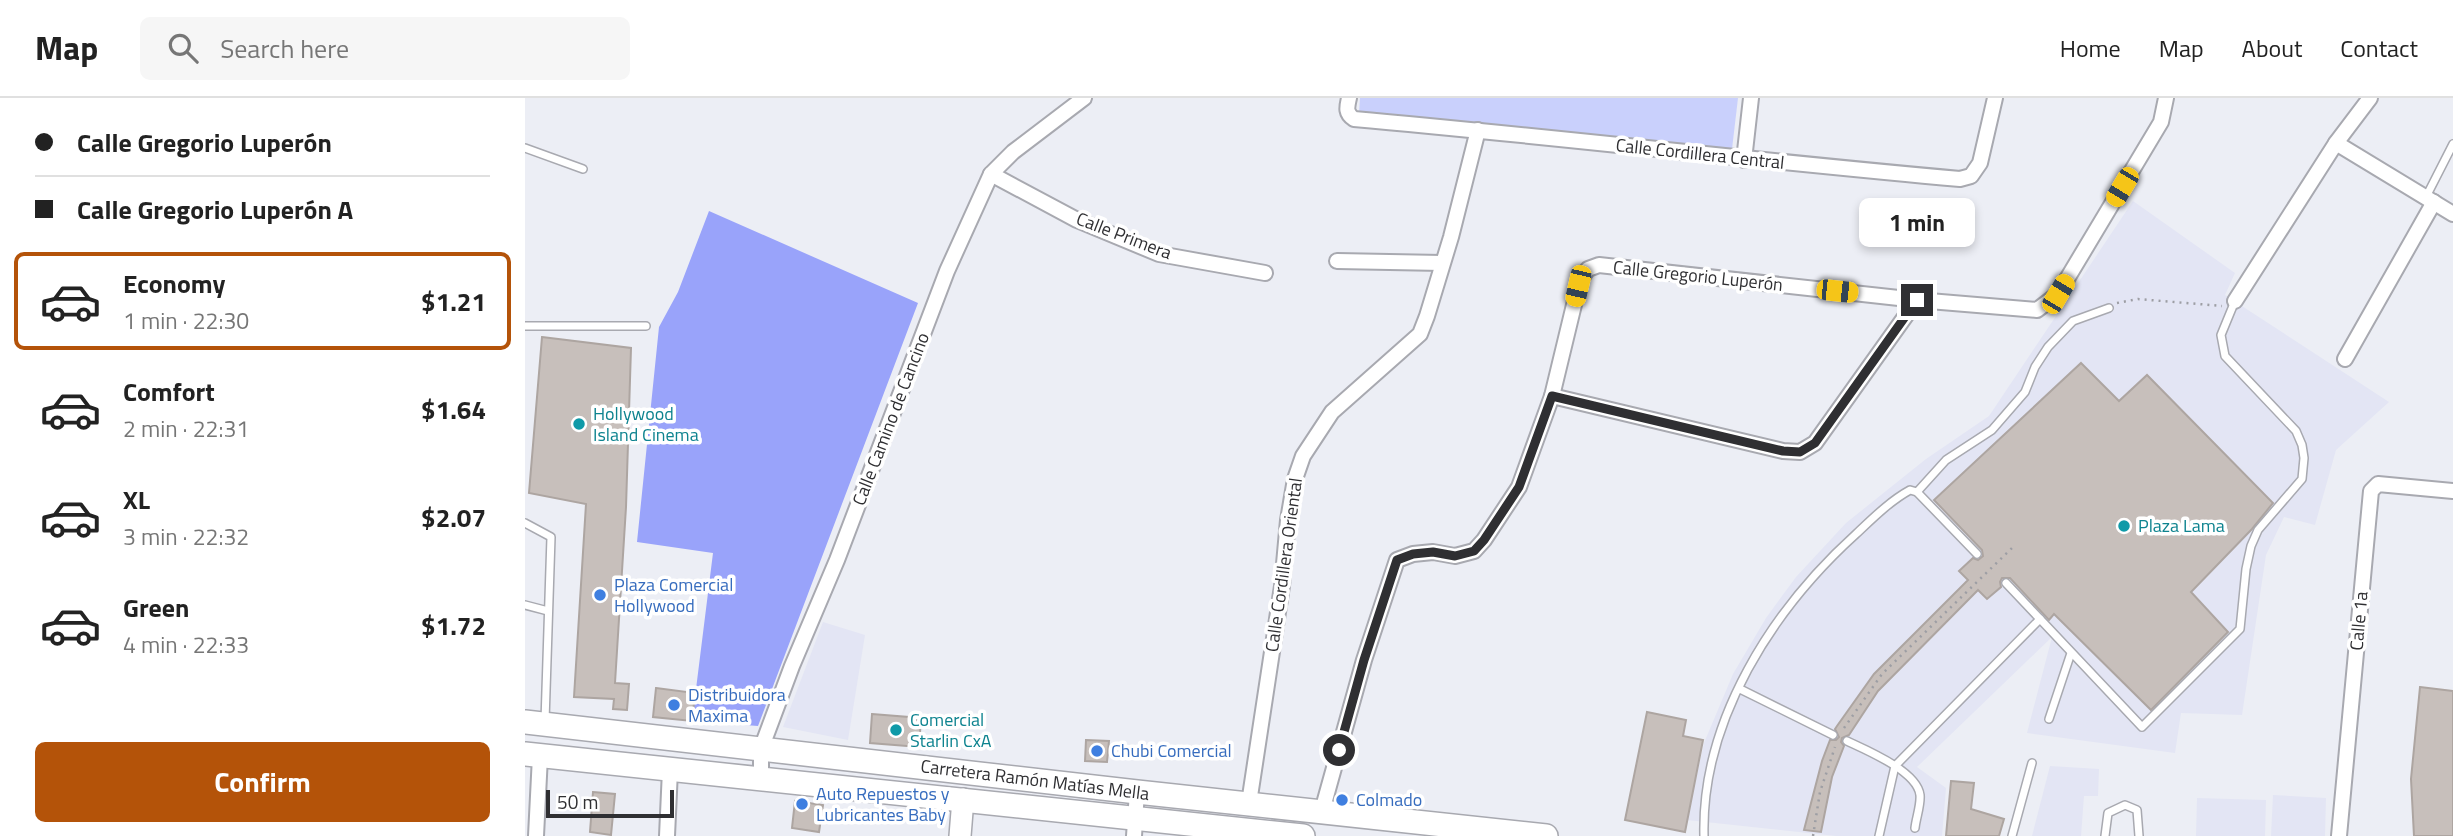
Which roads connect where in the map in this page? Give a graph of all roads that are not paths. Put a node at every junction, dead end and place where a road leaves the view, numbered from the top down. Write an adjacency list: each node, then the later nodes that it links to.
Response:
1 (1084, 98): 13 (street, Calle Camino de Cancino)
2 (1349, 98): 7 (street, Calle Cordillera Central)
3 (1751, 98): 11 (street)
4 (1995, 98): 11 (street, Calle Cordillera Central)
5 (2166, 98): 19 (street, Calle Gregorio Luperón)
6 (2370, 98): 8 (street)
7 (1478, 130): 11 (street, Calle Cordillera Central); 17 (street, Calle Cordillera Oriental)
8 (2336, 143): 14 (street); 20 (street)
9 (2453, 144): 14 (lane)
10 (525, 148): 12 (lane)
11 (1744, 160)
12 (583, 169)
13 (992, 174): 18 (street, Calle Primera); 40 (street, Calle Camino de Cancino)
14 (2430, 199): 15 (street); 24 (street)
15 (2453, 214)
16 (1337, 261): 17 (street)
17 (1442, 263): 48 (street, Calle Cordillera Oriental)
18 (1265, 273)
19 (1917, 300): 25 (street); 25 (street, Calle Gregorio Luperón)
20 (2234, 304): 34 (lane)
21 (2109, 308): 27 (lane)
22 (525, 326): 23 (lane)
23 (646, 326)
24 (2345, 359)
25 (1552, 396): 49 (street, Calle Gregorio Luperón)
26 (2453, 491): 62 (street, Calle 1a)
27 (1917, 492): 29 (lane); 35 (lane)
28 (525, 523): 32 (lane)
29 (1977, 554)
30 (2006, 583): 33 (lane)
31 (525, 605): 32 (lane)
32 (548, 611): 37 (lane)
33 (2040, 619): 34 (lane); 43 (lane)
34 (2071, 653): 36 (lane)
35 (1740, 689): 38 (lane); 57 (lane)
36 (2049, 719)
37 (535, 723): 40 (main road, Carretera Ramón Matías Mella)
38 (1833, 734)
39 (1846, 741): 43 (lane)
40 (761, 749): 45 (street, Calle Camino de Cancino); 46 (main road, Carretera Ramón Matías Mella)
41 (533, 755): 44 (main road, Carretera Ramón Matías Mella); 52 (street)
42 (2032, 762): 59 (lane)
43 (1895, 765): 51 (lane); 58 (lane)
44 (670, 770): 45 (main road, Carretera Ramón Matías Mella); 53 (street)
45 (761, 779): 47 (main road, Carretera Ramón Matías Mella)
46 (1137, 792): 48 (main road, Carretera Ramón Matías Mella); 50 (street)
47 (963, 799): 50 (main road, Carretera Ramón Matías Mella); 54 (main road)
48 (1249, 803): 49 (main road, Carretera Ramón Matías Mella)
49 (1322, 811): 56 (main road, Carretera Ramón Matías Mella)
50 (1134, 827): 55 (main road, Carretera Ramón Matías Mella)
51 (1915, 828)
52 (536, 836)
53 (667, 836)
54 (960, 836)
55 (1303, 836)
56 (1546, 836)
57 (1705, 836)
58 (1879, 836)
59 (2012, 836)
60 (2105, 836): 61 (lane)
61 (2139, 836)
62 (2339, 836)

